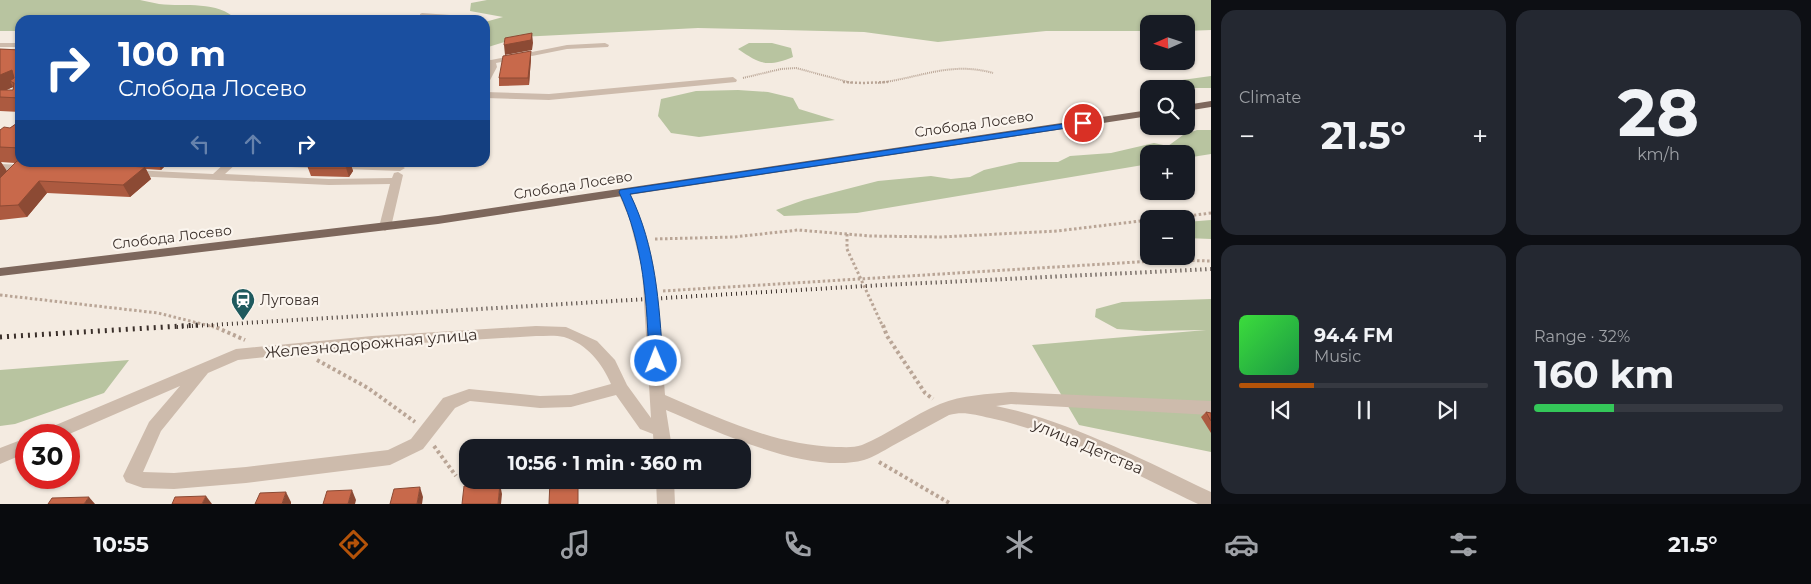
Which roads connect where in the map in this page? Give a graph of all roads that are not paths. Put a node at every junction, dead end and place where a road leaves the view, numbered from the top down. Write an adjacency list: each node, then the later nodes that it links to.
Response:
1 (0, 45): 2 (street)
2 (15, 45)
3 (605, 45): 4 (street)
4 (490, 62)
5 (733, 80): 6 (street)
6 (490, 95)
7 (1211, 104): 8 (main road)
8 (1195, 107)
9 (1140, 114): 19 (main road, Слобода Лосево)
10 (0, 167): 13 (street)
11 (227, 167): 16 (street)
12 (400, 167): 17 (street)
13 (21, 168): 14 (street); 18 (street)
14 (40, 169)
15 (118, 172): 16 (street)
16 (216, 177): 17 (street)
17 (396, 181): 20 (street)
18 (7, 183)
19 (624, 192): 20 (main road, Слобода Лосево); 24 (street)
20 (385, 227): 21 (main road, Слобода Лосево)
21 (0, 272)
22 (205, 368): 23 (street, Железнодорожная улица); 23 (street); 27 (street, Железнодорожная улица)
23 (620, 388): 28 (street, Железнодорожная улица)
24 (657, 399): 25 (street); 28 (street)
25 (953, 407): 26 (street); 33 (street, улица Детства)
26 (1211, 408)
27 (75, 424)
28 (662, 430): 29 (street)
29 (662, 439)
30 (15, 450): 31 (street)
31 (0, 456)
32 (665, 489): 34 (street)
33 (1211, 501)
34 (666, 504)

